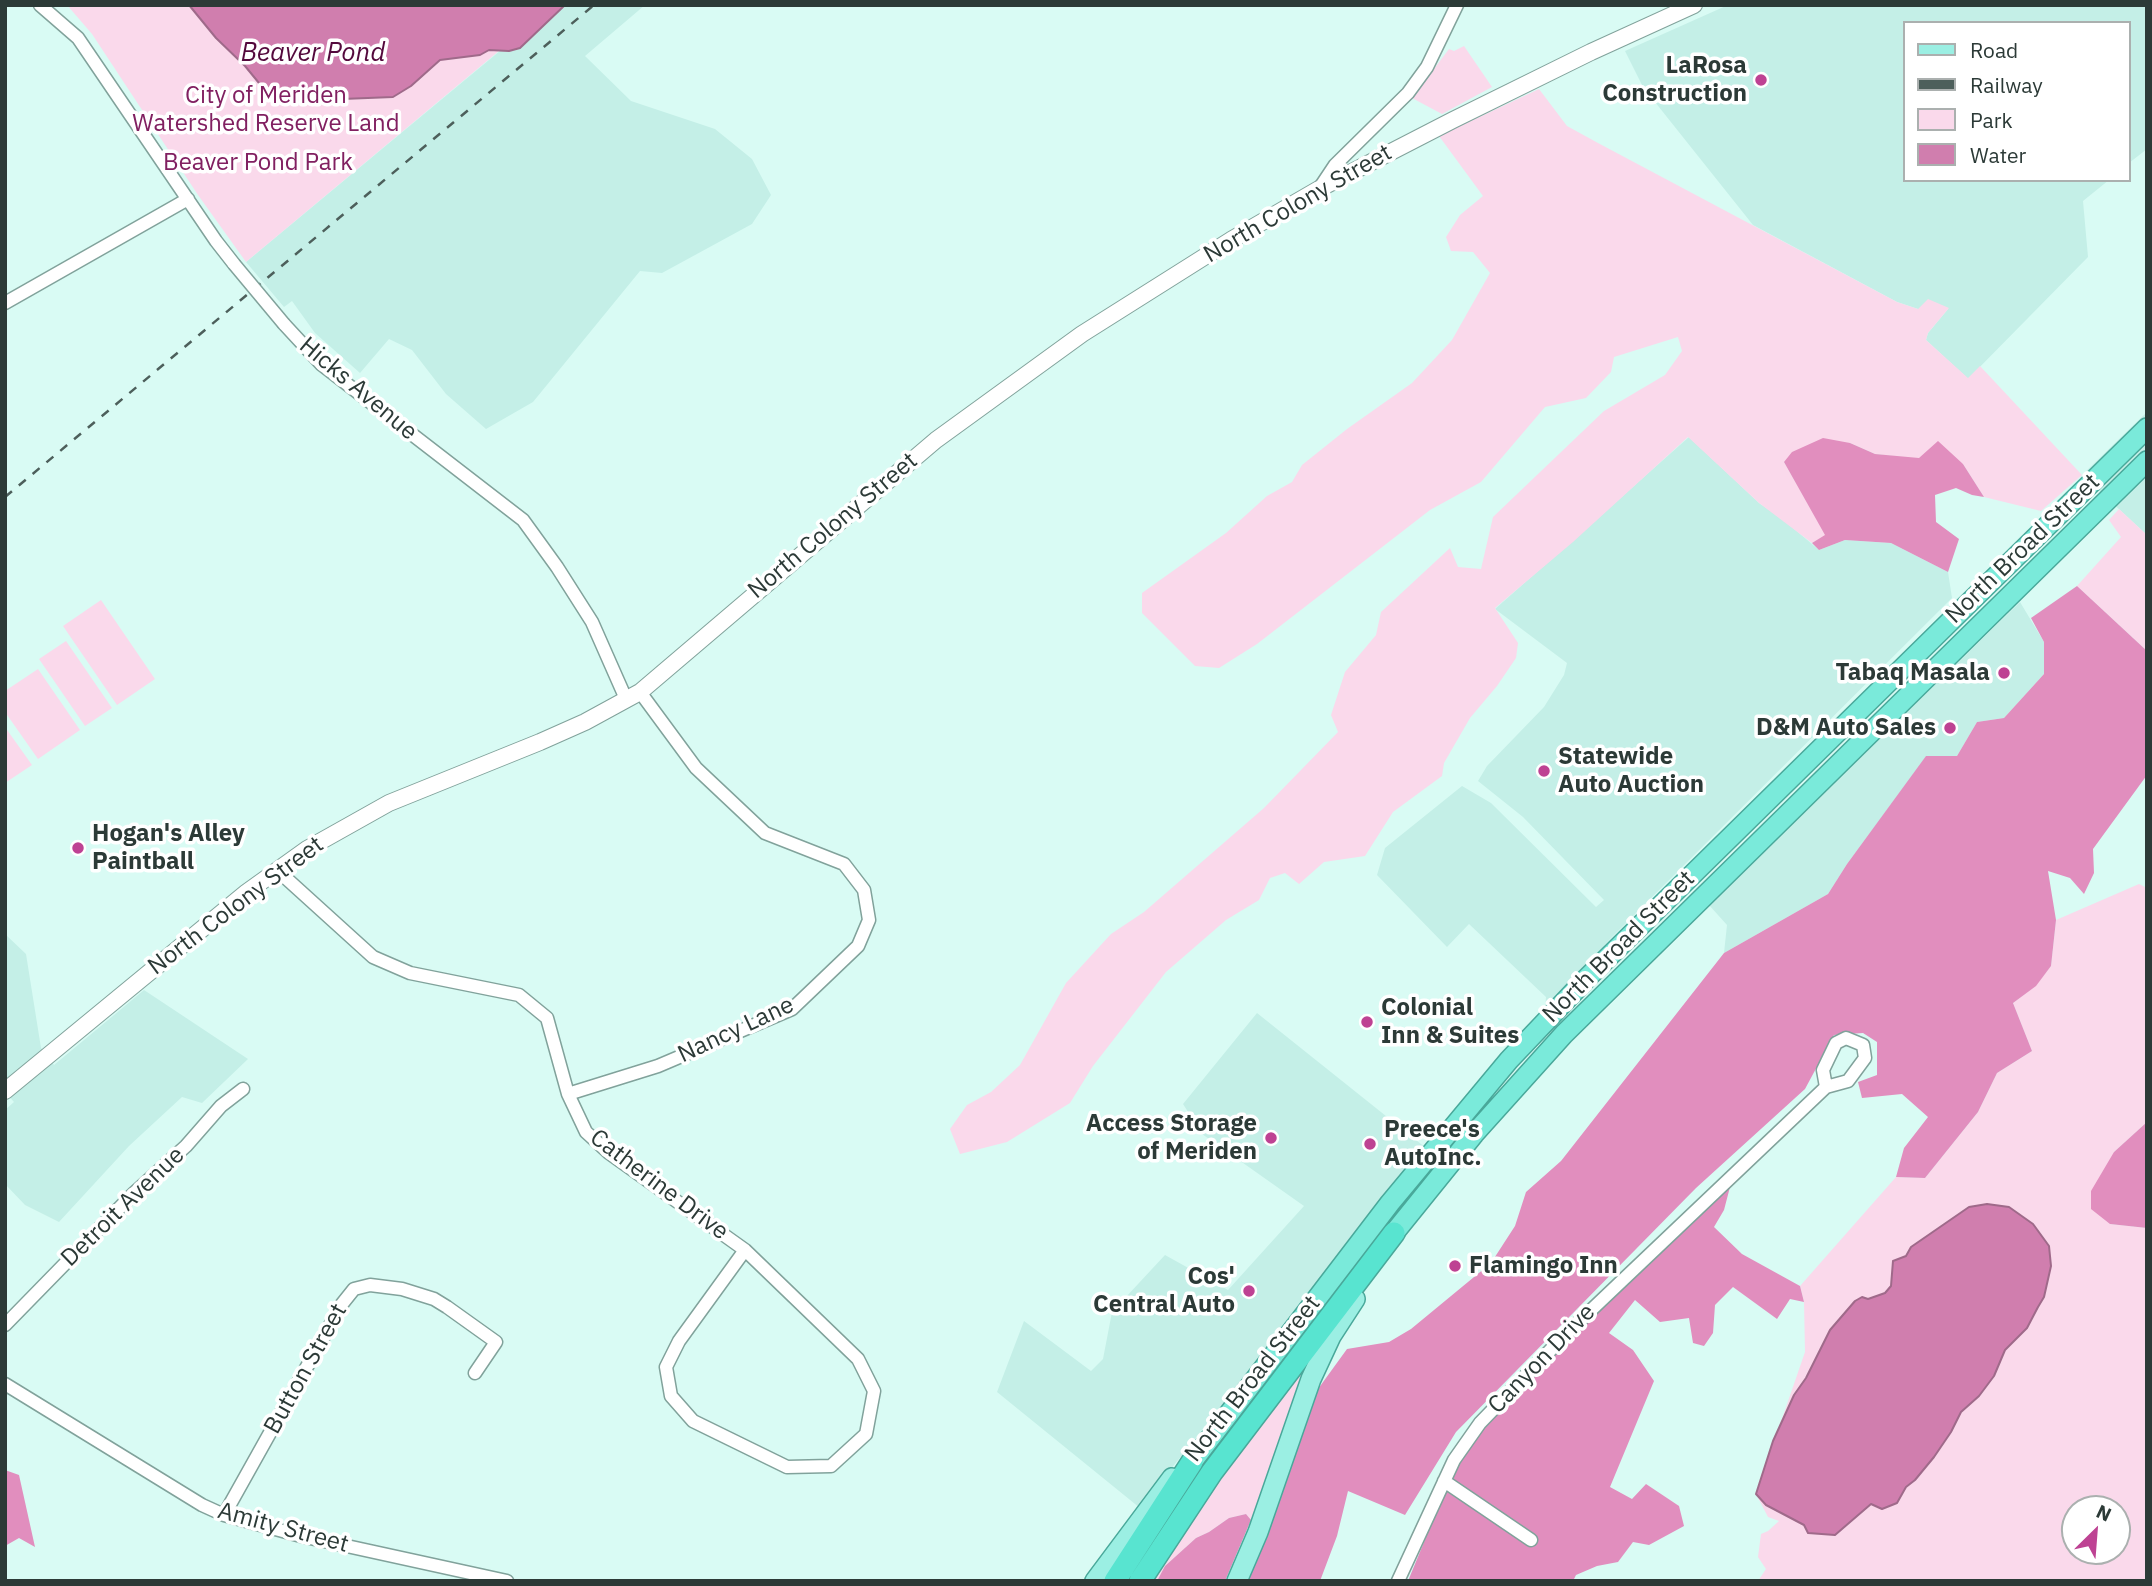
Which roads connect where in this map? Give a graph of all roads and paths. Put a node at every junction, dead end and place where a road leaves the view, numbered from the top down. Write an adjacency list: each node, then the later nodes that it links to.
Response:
1 (40, 5): 5 (street, Hicks Avenue)
2 (1457, 5): 4 (street)
3 (1694, 5): 4 (main road, North Colony Street)
4 (1319, 189): 9 (main road, North Colony Street)
5 (188, 200): 6 (street); 9 (street, Hicks Avenue, bridge)
6 (5, 303)
7 (2147, 428): 11 (highway, North Broad Street)
8 (2147, 461): 12 (highway, North Broad Street)
9 (633, 695): 10 (main road, North Colony Street); 16 (street, Nancy Lane)
10 (276, 870): 15 (main road, North Colony Street); 16 (street, Catherine Drive)
11 (1654, 912): 12 (highway); 22 (highway, North Broad Street)
12 (1671, 928): 17 (highway, North Broad Street)
13 (1826, 1087): 23 (street, Canyon Drive)
14 (243, 1089): 19 (street, Detroit Avenue)
15 (5, 1091)
16 (568, 1094): 18 (street, Catherine Drive)
17 (1394, 1233): 29 (highway); 30 (main road, North Broad Street)
18 (745, 1250): 18 (street, Catherine Drive)
19 (5, 1325)
20 (475, 1373): 24 (street, Button Street)
21 (5, 1384): 24 (street, Amity Street)
22 (1192, 1462): 27 (main road, North Broad Street); 28 (highway)
23 (1444, 1481): 25 (street); 31 (street, Canyon Drive)
24 (224, 1516): 26 (street, Amity Street)
25 (1531, 1539)
26 (507, 1581)
27 (1095, 1581)
28 (1115, 1581)
29 (1140, 1581)
30 (1237, 1581)
31 (1398, 1581)

